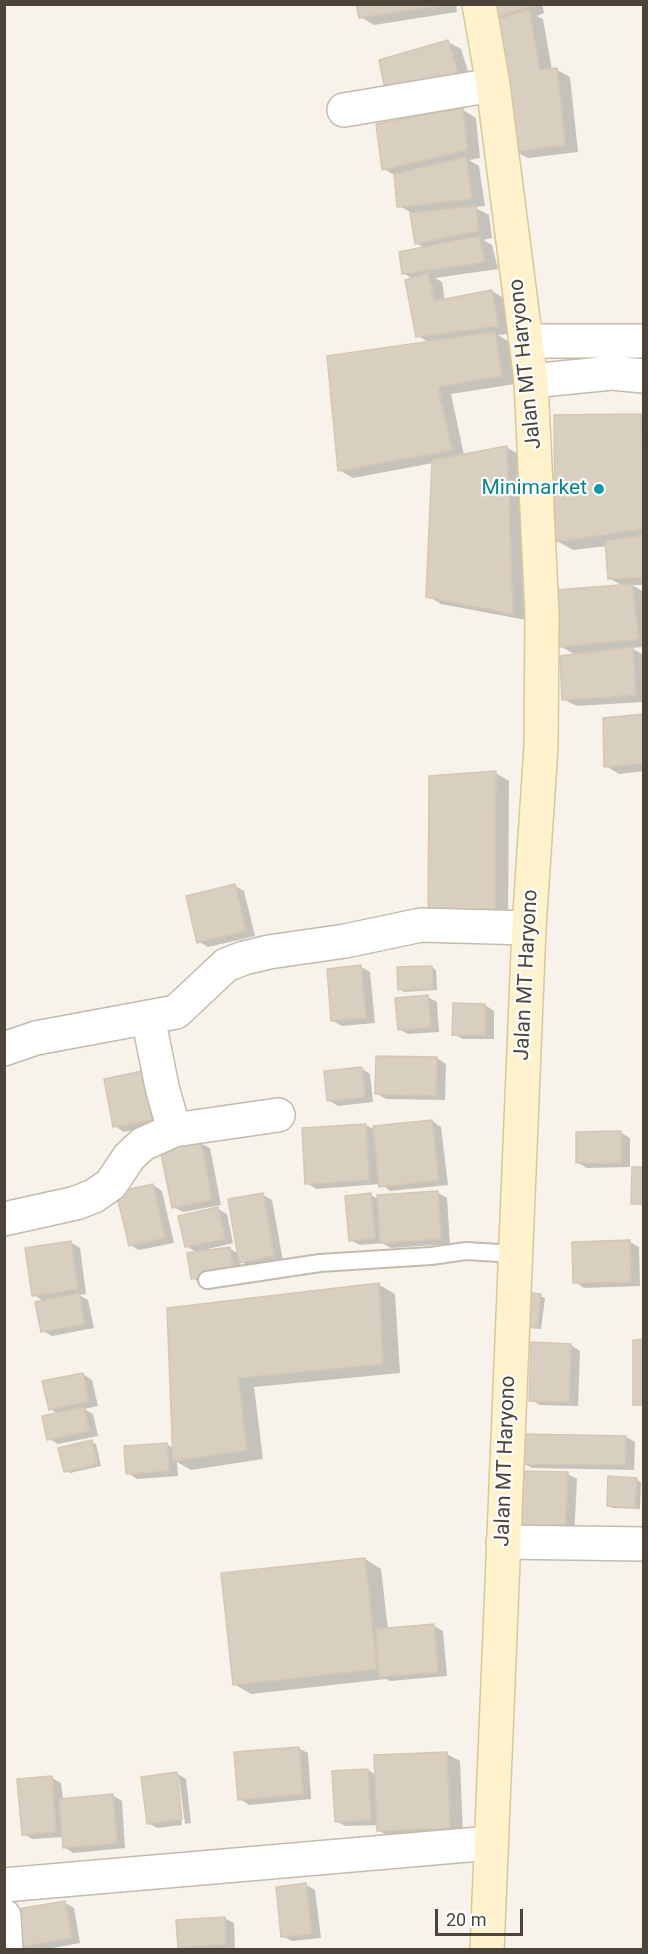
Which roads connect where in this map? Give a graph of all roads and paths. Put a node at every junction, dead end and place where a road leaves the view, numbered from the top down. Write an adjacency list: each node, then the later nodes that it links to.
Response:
1 (479, 4): 2 (main road, Jalan MT Haryono)
2 (493, 85): 3 (street); 4 (main road, Jalan MT Haryono)
3 (344, 110)
4 (526, 341): 5 (street); 7 (main road, Jalan MT Haryono)
5 (644, 341)
6 (644, 376): 7 (street)
7 (531, 381): 8 (main road, Jalan MT Haryono)
8 (529, 928): 9 (street); 14 (main road, Jalan MT Haryono)
9 (148, 1017): 10 (street); 12 (street)
10 (4, 1049)
11 (278, 1114): 12 (street)
12 (174, 1130): 13 (street)
13 (4, 1219)
14 (515, 1254): 15 (lane); 16 (main road, Jalan MT Haryono)
15 (207, 1280)
16 (503, 1542): 17 (street); 18 (main road, Jalan MT Haryono)
17 (644, 1544)
18 (491, 1843): 19 (street); 22 (main road, Jalan MT Haryono)
19 (4, 1885)
20 (4, 1916): 21 (street)
21 (6, 1950)
22 (487, 1950)

